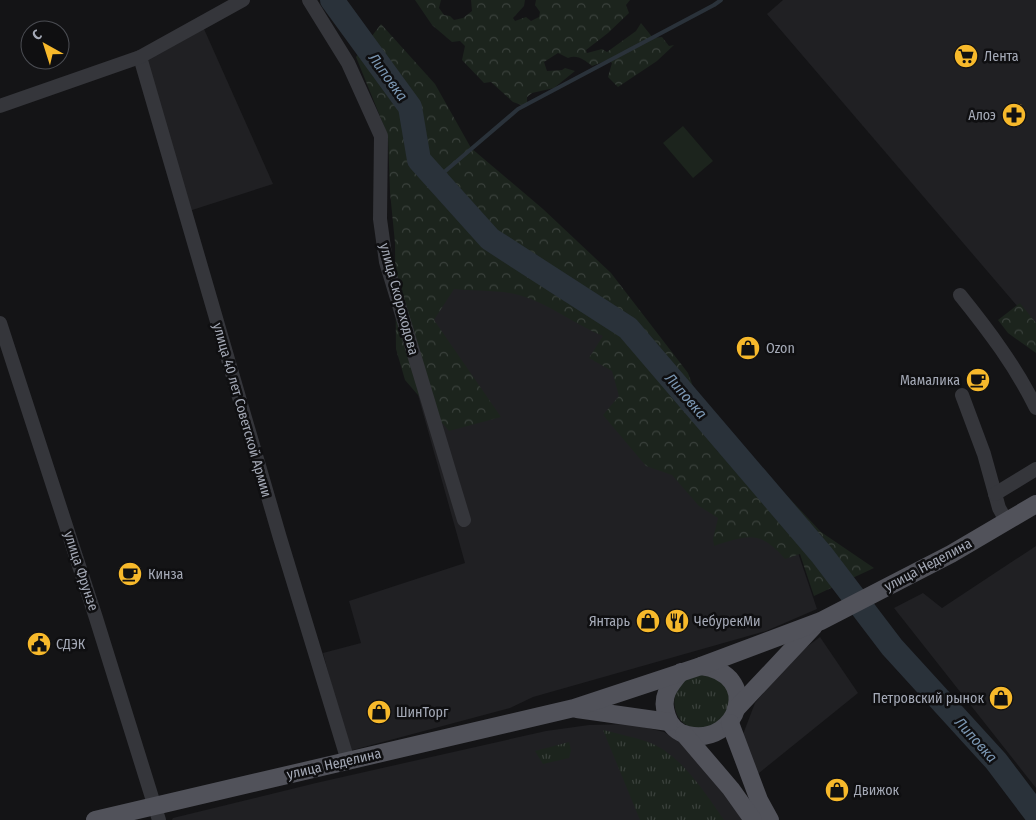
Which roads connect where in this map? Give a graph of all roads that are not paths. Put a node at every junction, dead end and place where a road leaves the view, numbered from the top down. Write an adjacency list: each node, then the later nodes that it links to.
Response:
1 (243, 0): 3 (street)
2 (309, 0): 12 (street, улица Скороходова)
3 (140, 57): 4 (street); 21 (street, улица 40 лет Советской Армии)
4 (0, 106)
5 (960, 295): 8 (street)
6 (0, 323): 22 (street, улица Фрунзе)
7 (962, 395): 10 (street)
8 (1036, 408)
9 (1036, 469): 10 (street)
10 (995, 494): 13 (street)
11 (1036, 504): 13 (main road, улица Неделина)
12 (464, 520)
13 (1007, 522): 14 (main road, улица Неделина)
14 (819, 621): 15 (main road); 18 (main road)
15 (701, 666): 16 (main road); 18 (main road)
16 (682, 672): 17 (main road, улица Неделина); 19 (main road)
17 (574, 708): 19 (main road); 21 (main road, улица Неделина)
18 (733, 716): 20 (main road); 25 (main road)
19 (669, 722): 20 (main road)
20 (684, 734): 24 (main road)
21 (348, 761): 22 (main road, улица Неделина)
22 (156, 813): 23 (main road, улица Неделина)
23 (95, 820)
24 (753, 820)
25 (770, 820)

